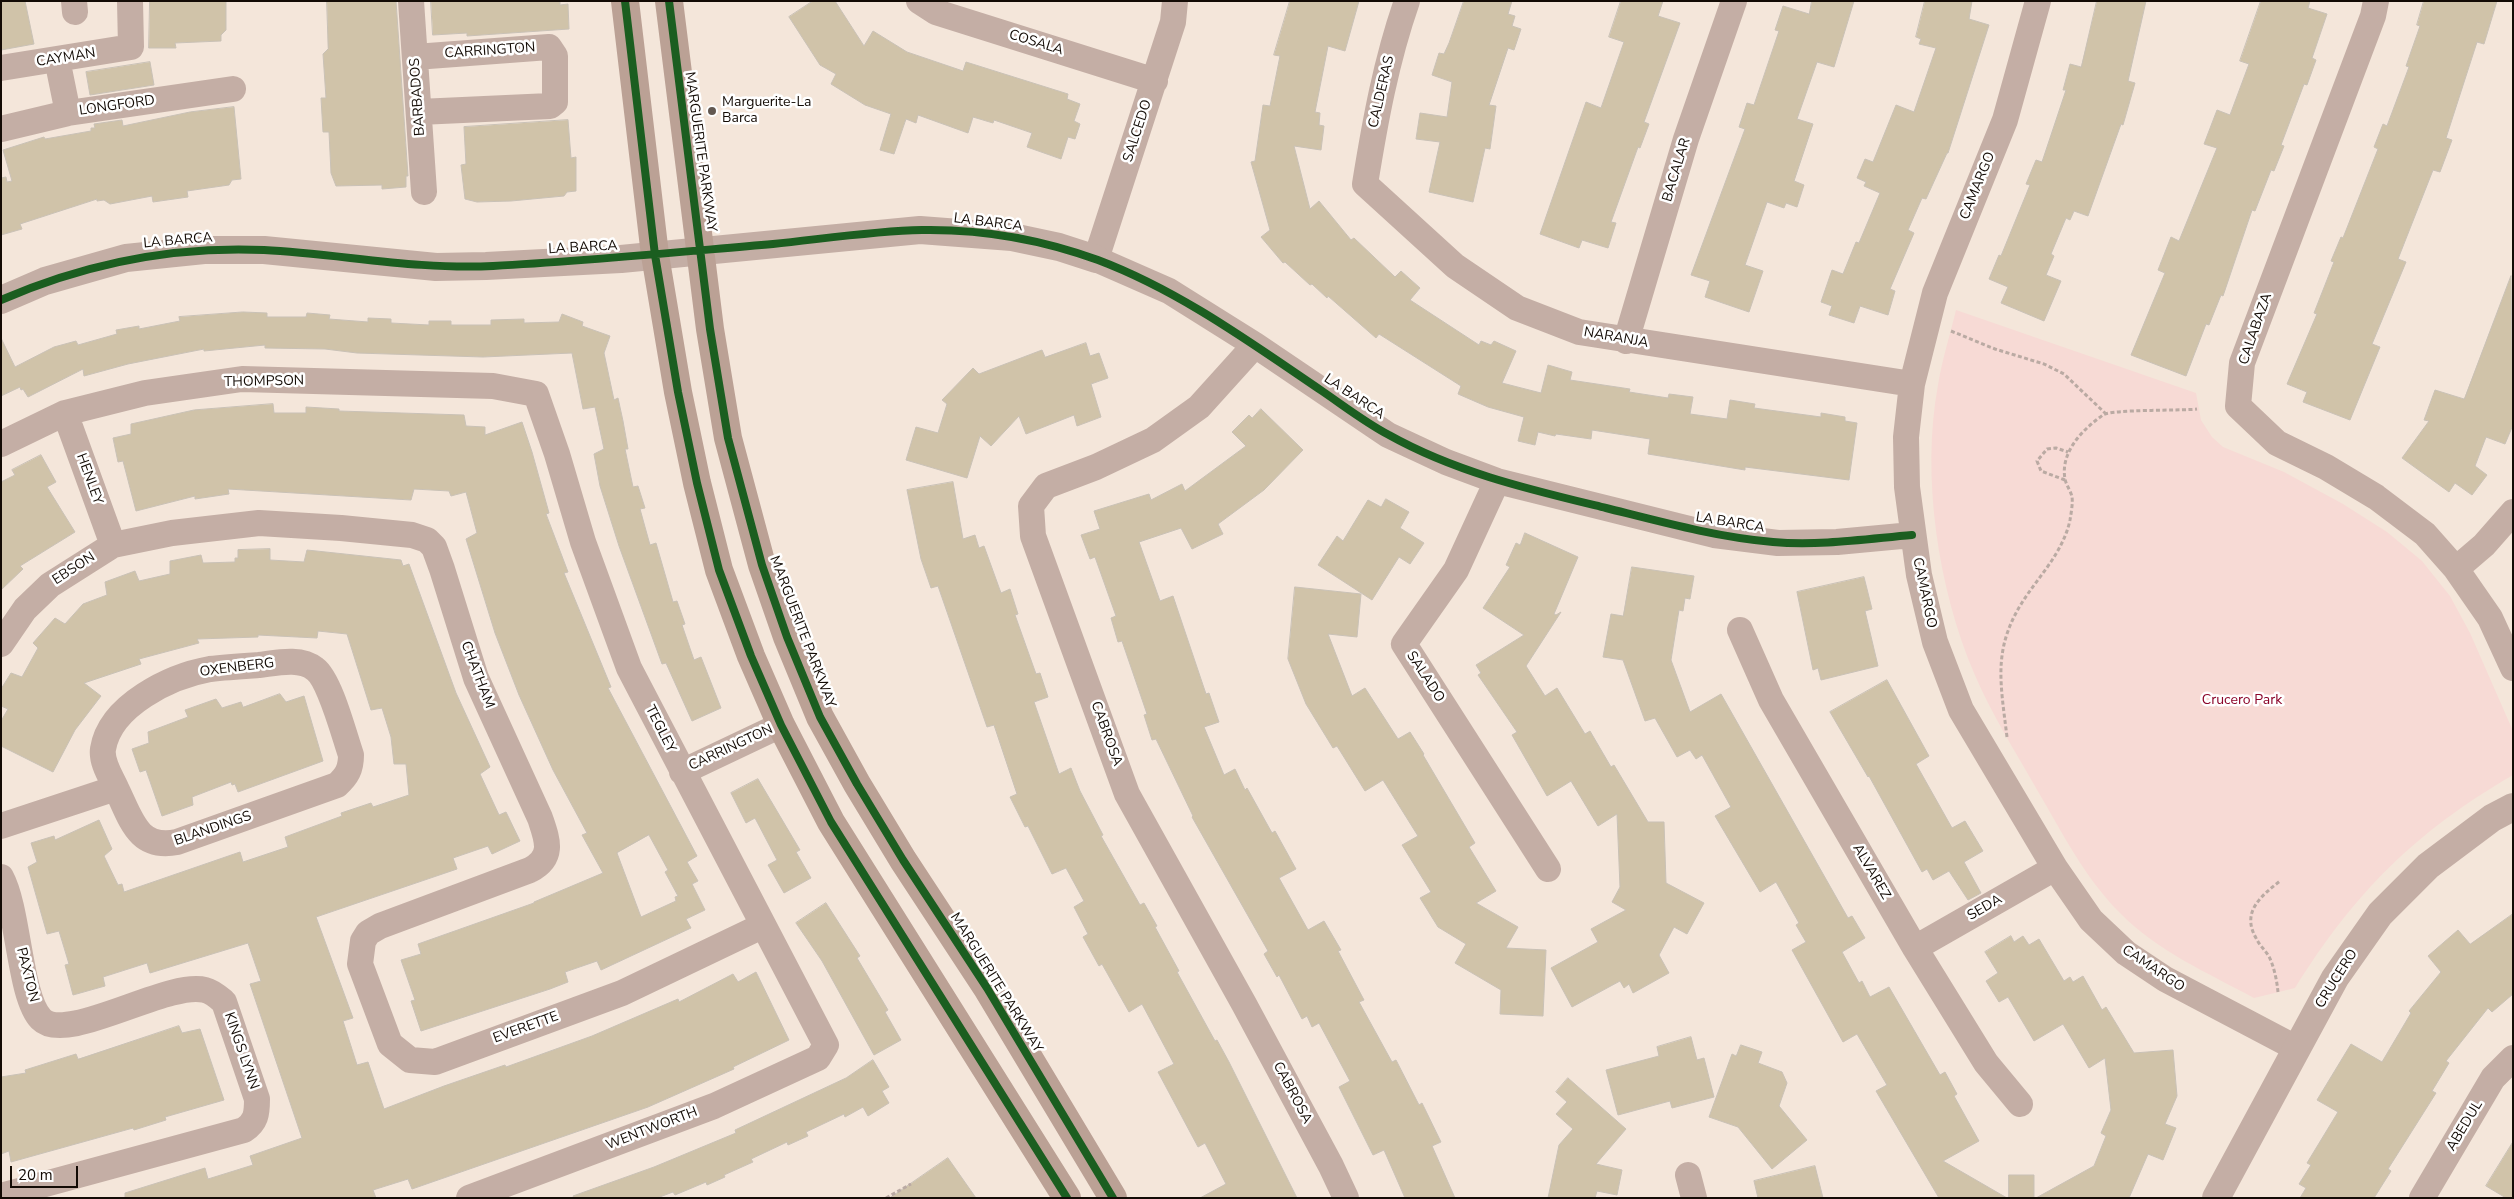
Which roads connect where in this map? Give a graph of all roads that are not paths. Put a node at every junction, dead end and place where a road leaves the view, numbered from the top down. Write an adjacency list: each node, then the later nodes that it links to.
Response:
1 (130, 1): 12 (street, CAYMAN)
2 (411, 1): 11 (street, BARBADOS)
3 (626, 1): 22 (main road)
4 (668, 1): 21 (main road, MARGUERITE PARKWAY)
5 (919, 1): 14 (street, COSALA)
6 (1175, 1): 14 (street, SALCEDO)
7 (1407, 1): 19 (street, CALDERAS)
8 (1734, 1): 25 (street, BACALAR)
9 (2038, 1): 27 (street, CAMARGO)
10 (2376, 1): 36 (street, CALABAZA)
11 (415, 57): 16 (street, BARBADOS); 16 (street, CARRINGTON)
12 (57, 59): 13 (street, CAYMAN); 17 (street)
13 (1, 68)
14 (1154, 81): 23 (street, SALCEDO)
15 (233, 89): 17 (street, LONGFORD)
16 (419, 112): 20 (street, BARBADOS)
17 (68, 113): 18 (street, LONGFORD)
18 (1, 129)
19 (1365, 184): 25 (street, NARANJA)
20 (424, 192)
21 (701, 250): 22 (street, LA BARCA); 23 (street, LA BARCA); 60 (main road, MARGUERITE PARKWAY)
22 (655, 255): 24 (street, LA BARCA); 40 (main road)
23 (1096, 259): 26 (street, LA BARCA)
24 (1, 300)
25 (1626, 341): 27 (street, NARANJA)
26 (1255, 346): 31 (street, LA BARCA); 61 (street, CABROSA)
27 (1912, 384): 34 (street, CAMARGO)
28 (536, 394): 29 (street, THOMPSON); 41 (street, TEGLEY)
29 (65, 413): 30 (street, THOMPSON); 35 (street, HENLEY)
30 (1, 444)
31 (1497, 481): 34 (street, LA BARCA); 47 (street, SALADO)
32 (2513, 512): 36 (street)
33 (172, 533): 35 (street, EBSON); 50 (street, CHATHAM)
34 (1912, 535): 46 (street, CAMARGO)
35 (113, 545): 38 (street, EBSON)
36 (2456, 569): 39 (street, CALABAZA)
37 (1740, 630): 51 (street, ALVAREZ)
38 (1, 644)
39 (2513, 668)
40 (781, 725): 41 (street, CARRINGTON); 59 (main road)
41 (682, 772): 49 (street, TEGLEY)
42 (337, 785): 43 (street, BLANDINGS); 43 (street, OXENBERG)
43 (116, 788): 45 (street)
44 (2513, 807): 54 (street, CRUCERO)
45 (1, 826)
46 (2055, 868): 51 (street, SEDA); 54 (street, CAMARGO)
47 (1548, 869)
48 (1, 877): 52 (street, PAXTON)
49 (762, 926): 50 (street, EVERETTE); 53 (street, TEGLEY)
50 (362, 941)
51 (1915, 948): 56 (street, ALVAREZ)
52 (180, 990): 57 (street, KINGS LYNN)
53 (826, 1045): 58 (street, WENTWORTH)
54 (2296, 1048): 62 (street, CRUCERO)
55 (2513, 1058): 63 (street, ABEDUL)
56 (2020, 1104)
57 (1, 1196)
58 (469, 1198)
59 (1067, 1198)
60 (1113, 1198)
61 (1346, 1198)
62 (2216, 1198)
63 (2422, 1198)

